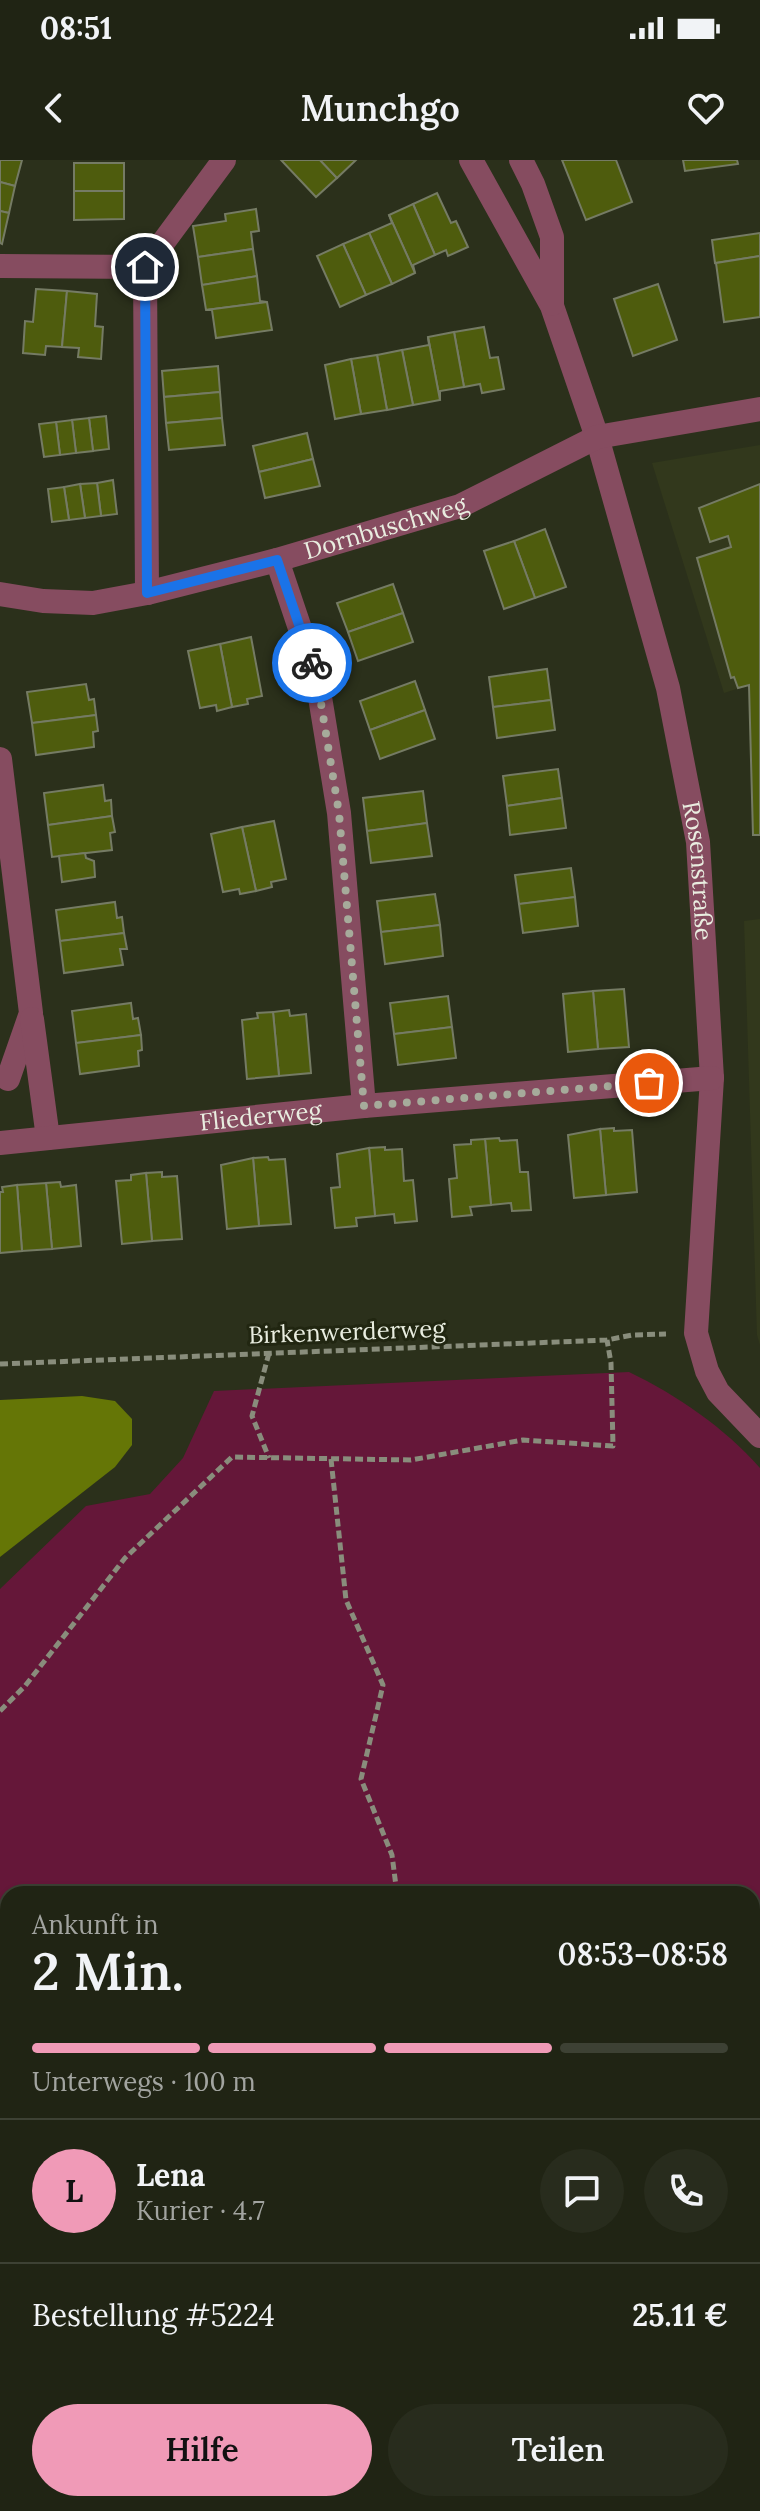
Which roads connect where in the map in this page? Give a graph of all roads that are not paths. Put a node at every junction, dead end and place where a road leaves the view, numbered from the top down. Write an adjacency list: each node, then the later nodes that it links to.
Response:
1 (224, 160): 5 (street)
2 (471, 160): 6 (street, Rosenstraße)
3 (521, 160): 6 (street, Rosenstraße)
4 (0, 266): 5 (street)
5 (145, 267): 10 (street)
6 (552, 306): 8 (street, Rosenstraße)
7 (760, 409): 8 (street, Dornbuschweg)
8 (597, 437): 9 (street, Dornbuschweg); 14 (street, Rosenstraße)
9 (277, 560): 10 (street, Dornbuschweg); 16 (street)
10 (147, 593): 11 (street, Dornbuschweg)
11 (0, 594)
12 (0, 759): 13 (street)
13 (31, 1013): 15 (street); 17 (street)
14 (712, 1078): 16 (street, Fliederweg); 19 (street, Rosenstraße)
15 (3, 1085)
16 (364, 1106): 17 (street, Fliederweg)
17 (48, 1138): 18 (street, Fliederweg)
18 (0, 1143)
19 (760, 1436)

